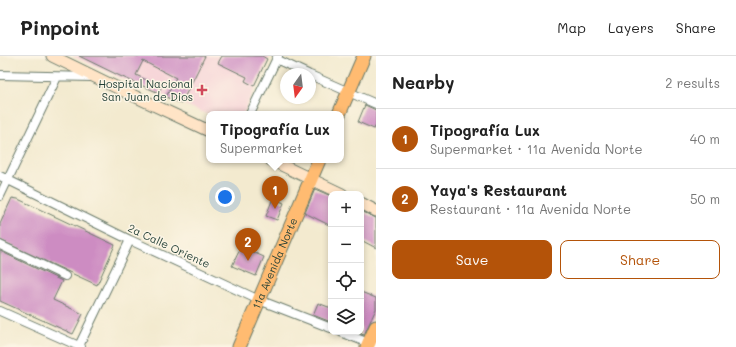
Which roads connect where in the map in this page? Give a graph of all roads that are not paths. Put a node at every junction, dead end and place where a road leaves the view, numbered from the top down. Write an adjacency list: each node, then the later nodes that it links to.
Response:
1 (52, 56): 7 (main road)
2 (364, 56): 9 (main road)
3 (277, 58): 4 (street); 11 (street)
4 (297, 68)
5 (0, 75): 6 (street)
6 (57, 77): 7 (street); 16 (street)
7 (93, 77): 13 (main road)
8 (316, 77): 9 (street)
9 (348, 92): 10 (street); 12 (main road)
10 (376, 104)
11 (251, 111)
12 (340, 111)
13 (206, 129)
14 (277, 163): 17 (main road)
15 (318, 163): 17 (main road, 11a Avenida Norte)
16 (4, 178): 19 (street); 22 (street, 2a Calle Oriente)
17 (311, 179): 18 (main road); 25 (main road, 11a Avenida Norte)
18 (336, 191)
19 (0, 196)
20 (364, 205): 21 (main road)
21 (376, 211)
22 (130, 240): 25 (street, 2a Calle Oriente); 31 (street)
23 (0, 246): 24 (street)
24 (65, 276)
25 (259, 300): 27 (street, 2a Calle Oriente); 32 (main road, 11a Avenida Norte)
26 (0, 311): 31 (street)
27 (328, 327)
28 (376, 327): 30 (main road)
29 (348, 335): 30 (street)
30 (371, 345)
31 (80, 347)
32 (239, 347)

